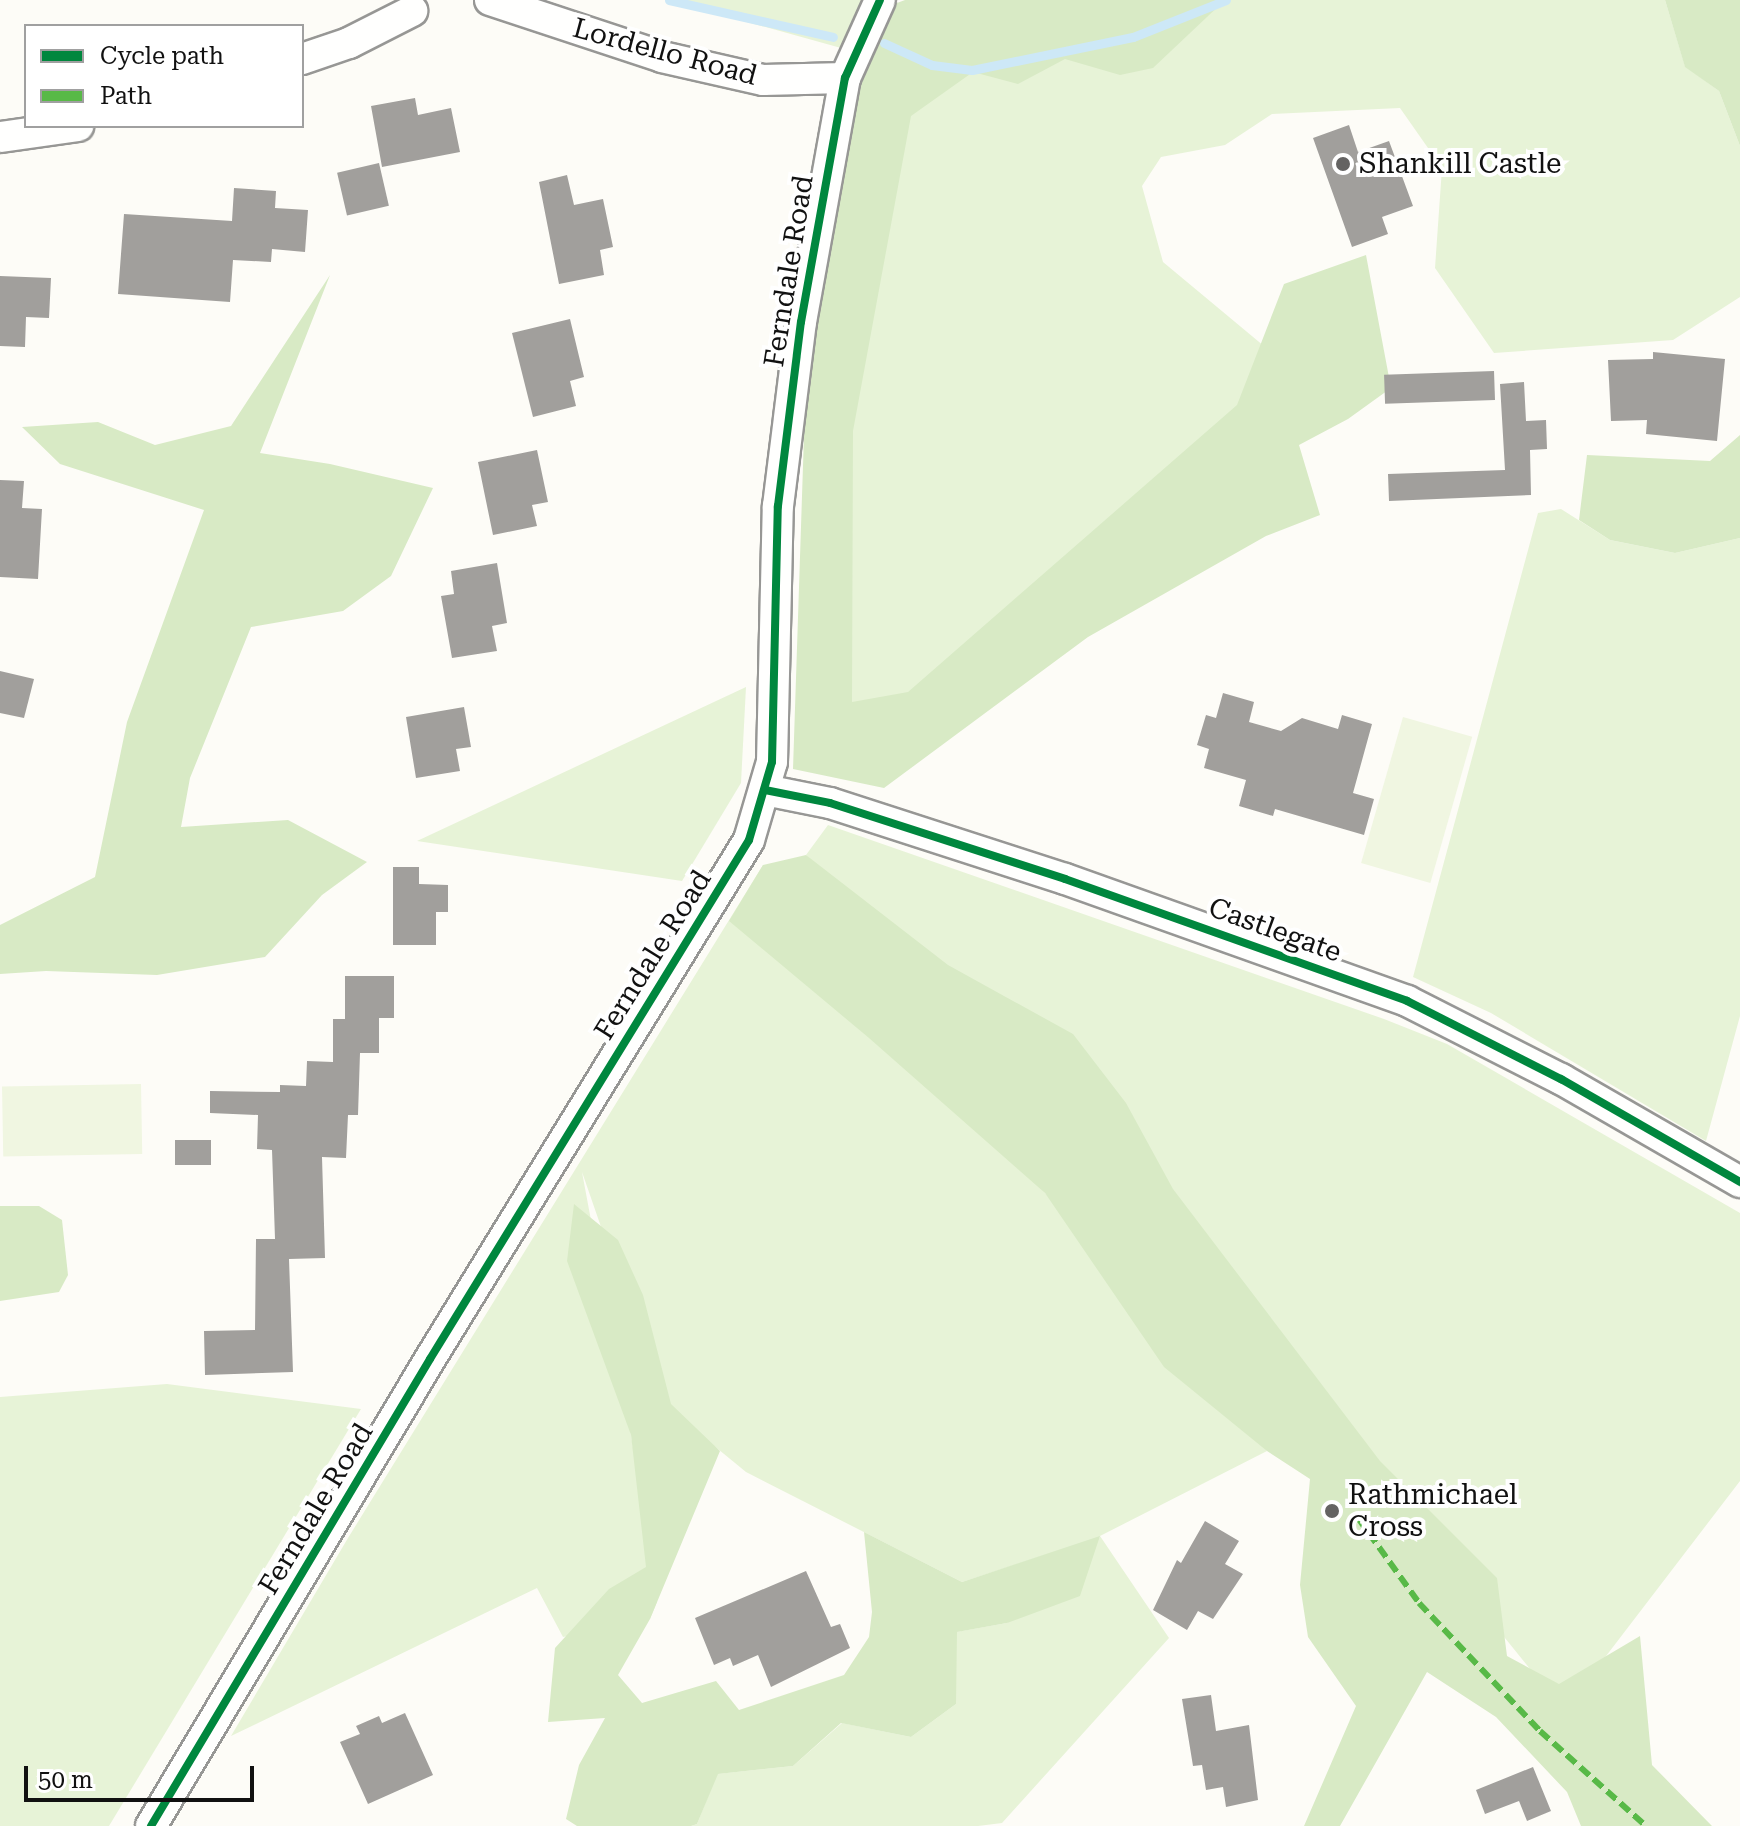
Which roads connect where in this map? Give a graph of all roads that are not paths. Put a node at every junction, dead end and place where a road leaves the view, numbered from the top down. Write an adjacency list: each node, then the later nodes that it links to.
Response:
1 (490, 0): 5 (street, Lordello Road)
2 (880, 0): 5 (street, Ferndale Road)
3 (412, 11): 4 (street)
4 (304, 58)
5 (845, 78): 8 (street, Ferndale Road)
6 (64, 128): 7 (street)
7 (0, 137)
8 (765, 790): 9 (street, Castlegate); 10 (street, Ferndale Road)
9 (1740, 1182)
10 (151, 1826)

